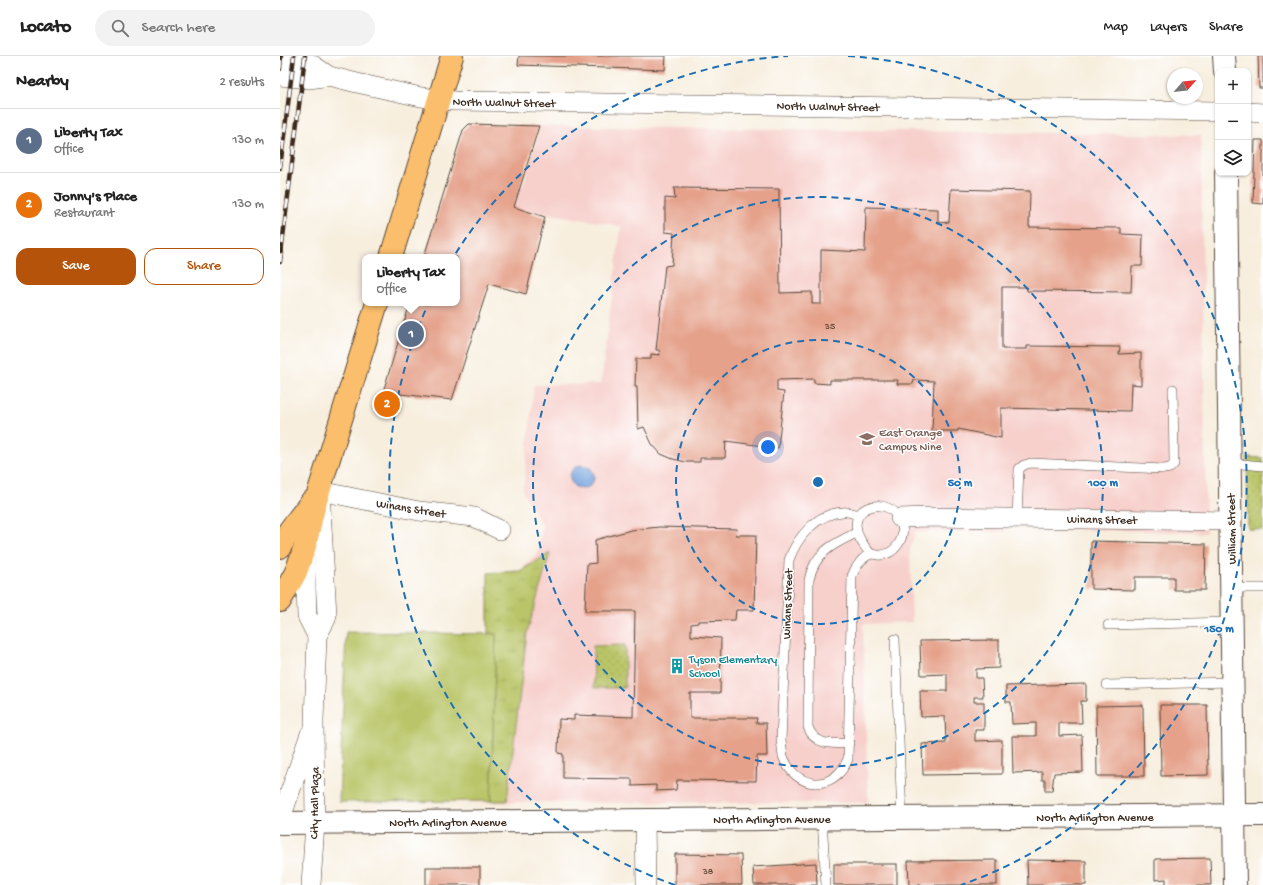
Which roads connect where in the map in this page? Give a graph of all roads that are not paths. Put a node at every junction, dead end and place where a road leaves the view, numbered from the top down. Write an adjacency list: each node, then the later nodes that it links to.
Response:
1 (452, 56): 7 (main road)
2 (1224, 56): 4 (street)
3 (280, 59): 6 (street)
4 (1225, 68)
5 (280, 76): 6 (street)
6 (329, 76): 7 (street, North Walnut Street)
7 (439, 100): 8 (street, North Walnut Street); 12 (main road)
8 (1215, 111)
9 (1251, 112): 10 (street)
10 (1263, 113)
11 (1226, 176): 15 (street, William Street)
12 (392, 254)
13 (376, 306): 17 (main road)
14 (1173, 389): 20 (lane)
15 (1231, 463): 16 (lane); 21 (street, William Street)
16 (1263, 466)
17 (320, 492): 22 (street, Winans Street); 24 (main road); 25 (main road); 32 (street, City Hall Plaza)
18 (859, 515): 19 (lane); 23 (lane); 37 (lane, Winans Street)
19 (900, 518): 20 (street, Winans Street); 26 (lane)
20 (1017, 518): 21 (street, Winans Street)
21 (1232, 521): 27 (street, William Street)
22 (500, 530)
23 (856, 532): 26 (lane); 37 (lane, Winans Street)
24 (305, 546): 29 (main road); 32 (street, City Hall Plaza)
25 (280, 547)
26 (871, 554): 37 (lane, Winans Street)
27 (1232, 588): 28 (lane); 30 (street, William Street)
28 (1263, 588)
29 (280, 601)
30 (1232, 622): 31 (lane); 34 (street, William Street)
31 (1108, 625)
32 (317, 636): 36 (street, City Hall Plaza)
33 (895, 639): 40 (lane)
34 (1232, 682): 35 (lane); 39 (street, William Street)
35 (1107, 685)
36 (314, 721): 43 (street, City Hall Plaza); 44 (street, City Hall Plaza)
37 (849, 743)
38 (1263, 815): 39 (street, North Arlington Avenue)
39 (1233, 816): 40 (street, North Arlington Avenue); 48 (street, William Street)
40 (902, 818): 41 (street, North Arlington Avenue)
41 (822, 819): 42 (street, North Arlington Avenue); 47 (lane)
42 (645, 820): 44 (street, North Arlington Avenue); 46 (street)
43 (280, 822): 44 (street, North Arlington Avenue)
44 (315, 823): 45 (street, City Hall Plaza)
45 (311, 885)
46 (646, 885)
47 (826, 885)
48 (1235, 885)

